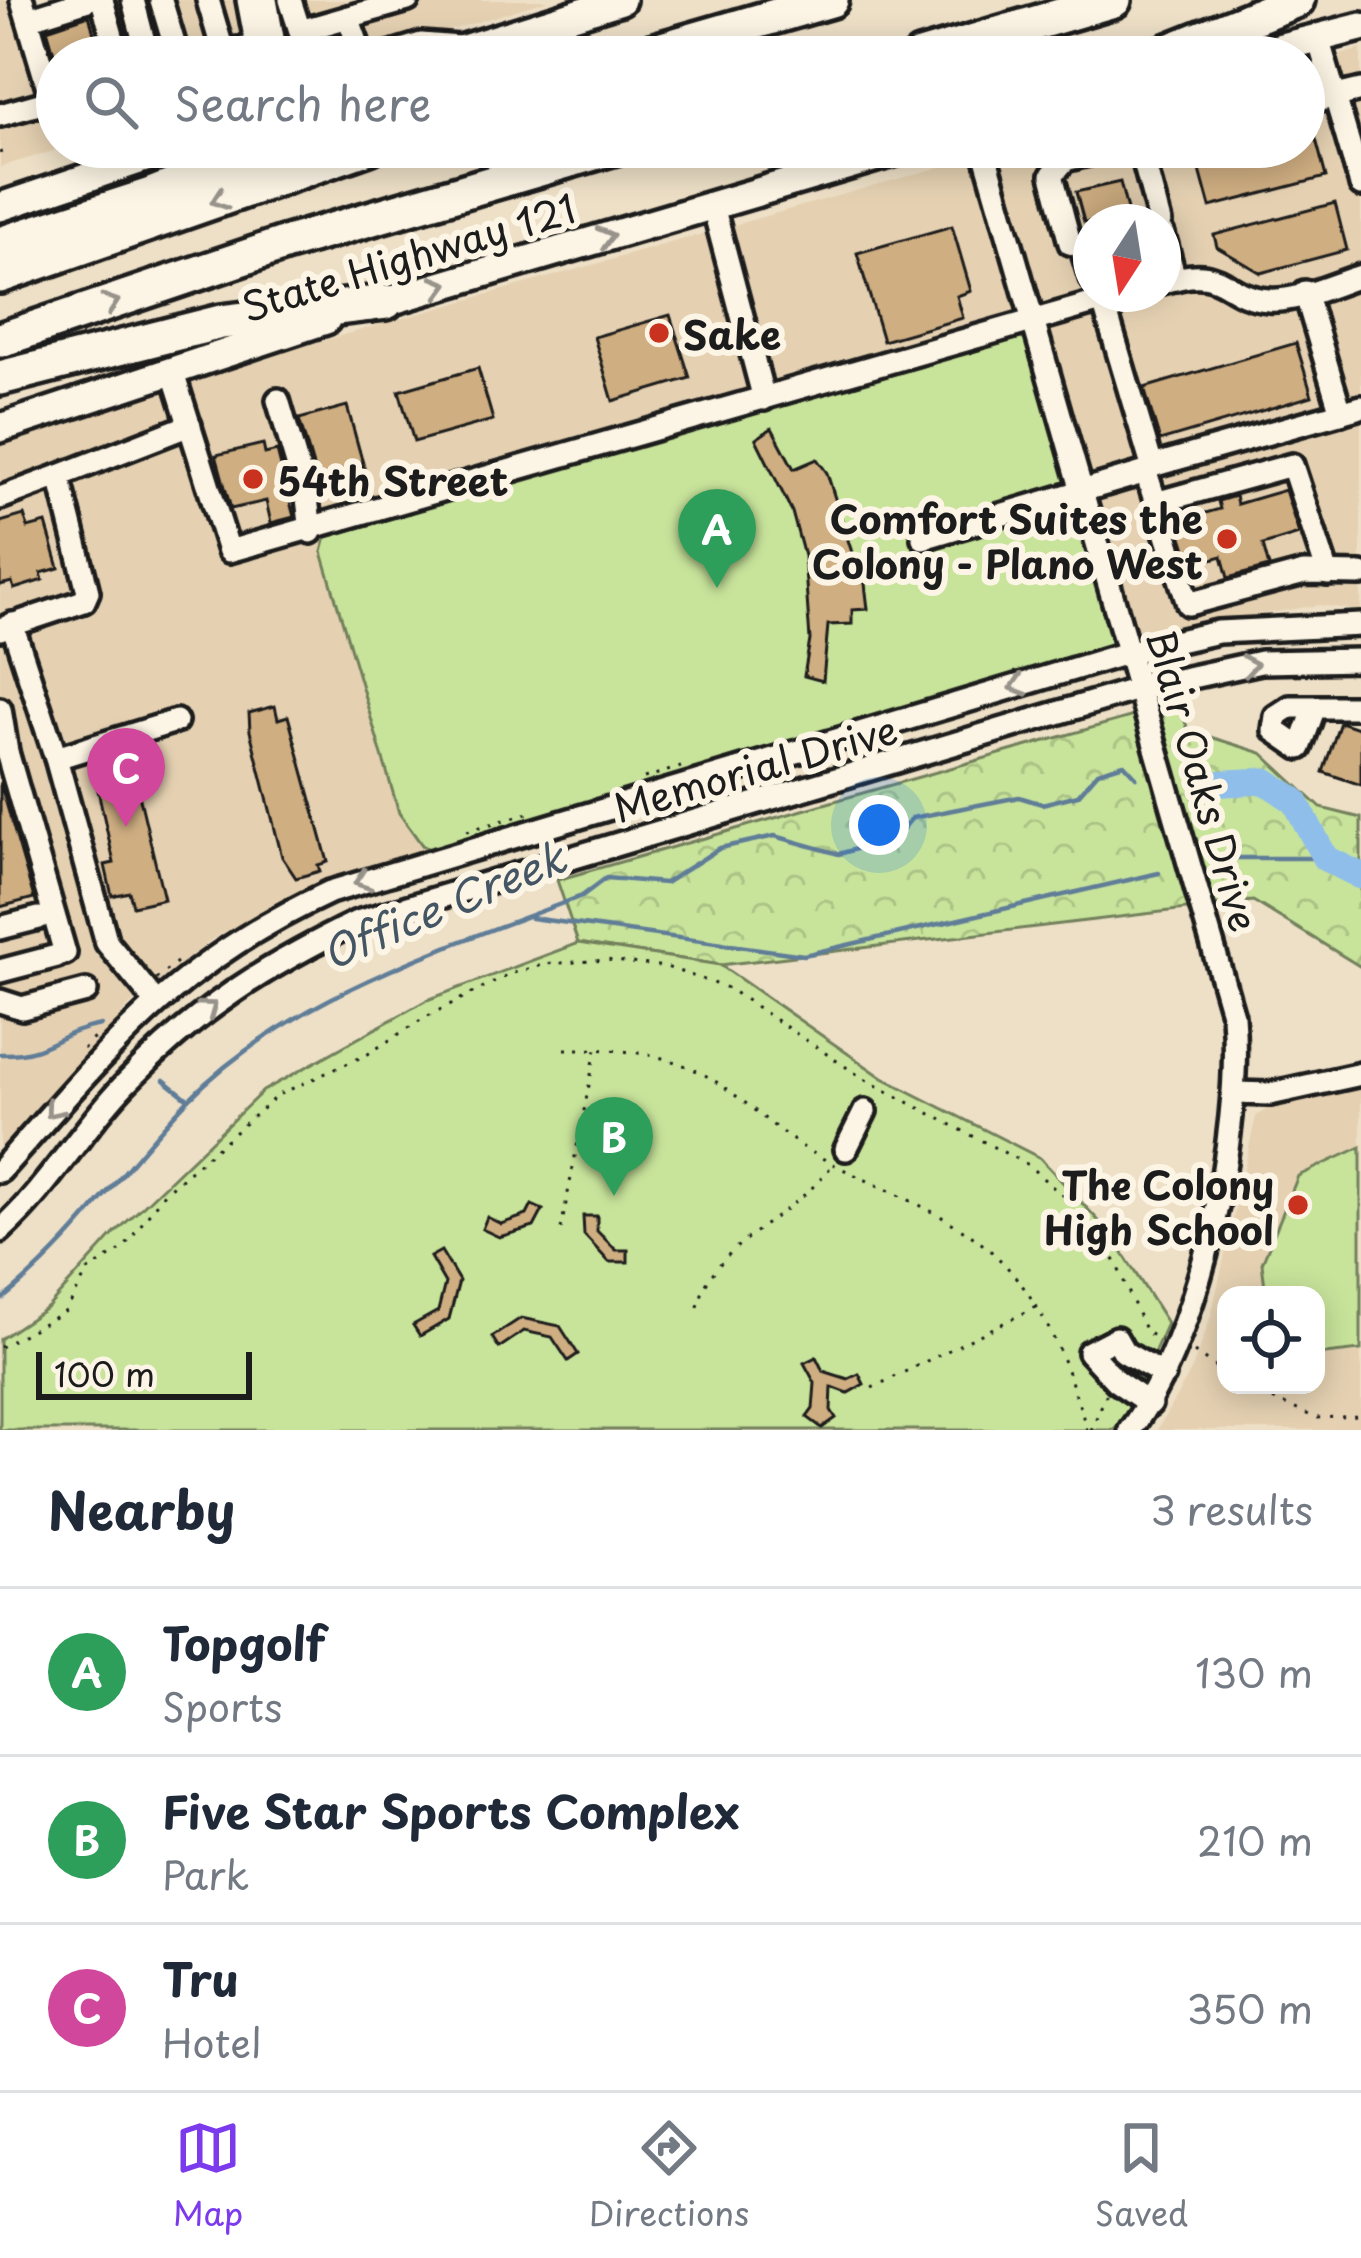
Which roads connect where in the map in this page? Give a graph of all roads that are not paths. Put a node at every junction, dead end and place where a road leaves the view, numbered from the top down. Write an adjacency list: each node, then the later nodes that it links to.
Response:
1 (88, 0): 14 (street)
2 (102, 0): 17 (street)
3 (133, 0): 18 (street)
4 (161, 0): 19 (street)
5 (208, 0): 20 (street)
6 (248, 0): 21 (street)
7 (266, 0): 22 (street)
8 (290, 0): 15 (street)
9 (409, 0): 15 (street)
10 (621, 0): 24 (main road)
11 (831, 0): 25 (highway)
12 (1114, 0): 26 (highway)
13 (1297, 0): 27 (highway)
14 (25, 9): 29 (street)
15 (349, 17): 23 (street)
16 (1361, 26): 28 (main road)
17 (112, 36)
18 (142, 36)
19 (172, 36)
20 (214, 36)
21 (255, 36)
22 (276, 36)
23 (355, 36)
24 (505, 36)
25 (707, 36)
26 (991, 36)
27 (1207, 36)
28 (1325, 36)
29 (36, 44)
30 (1325, 63): 32 (street)
31 (1361, 90): 32 (street)
32 (1335, 98): 33 (street); 44 (street)
33 (1325, 100)
34 (36, 105): 35 (street)
35 (0, 115)
36 (116, 168): 47 (main road)
37 (219, 168): 48 (highway)
38 (309, 168): 51 (highway, one-way to 51)
39 (543, 168): 58 (highway, one-way to 39)
40 (840, 168): 46 (main road, State Highway 121)
41 (989, 168): 57 (street, Blair Oaks Drive)
42 (1058, 168): 49 (street)
43 (1146, 168): 45 (street)
44 (1361, 185)
45 (1155, 204)
46 (713, 206): 54 (main road, State Highway 121, one-way to 46); 61 (street)
47 (0, 207)
48 (0, 244)
49 (1073, 244)
50 (1181, 270): 53 (street)
51 (0, 276)
52 (1361, 276): 53 (street)
53 (1305, 292): 63 (street)
54 (386, 302): 59 (main road, State Highway 121); 60 (highway)
55 (1073, 307): 57 (street)
56 (1117, 312): 66 (street)
57 (1030, 317): 61 (street); 68 (street, Blair Oaks Drive)
58 (0, 340)
59 (172, 370): 64 (street); 65 (main road, State Highway 121)
60 (0, 378)
61 (764, 399): 71 (street)
62 (278, 400): 71 (street)
63 (1351, 410): 66 (street)
64 (190, 425): 67 (street); 71 (street)
65 (0, 428)
66 (1149, 469): 68 (street); 70 (street)
67 (59, 476): 69 (street); 75 (street)
68 (1080, 488): 72 (street); 77 (street, Blair Oaks Drive)
69 (0, 498)
70 (1155, 503): 73 (street); 73 (street)
71 (310, 532)
72 (923, 538)
73 (1328, 574): 74 (street)
74 (1361, 574)
75 (6, 626): 85 (street)
76 (1361, 626): 77 (street, Memorial Drive)
77 (1130, 652): 79 (street, Blair Oaks Drive); 84 (street, Memorial Drive, one-way to 84)
78 (1361, 660): 79 (street, Memorial Drive, one-way to 78)
79 (1141, 688): 86 (street, Memorial Drive); 98 (street, Blair Oaks Drive)
80 (1315, 707): 81 (street)
81 (1361, 707)
82 (0, 709): 91 (street)
83 (176, 721): 85 (street)
84 (819, 745): 86 (street); 87 (street, Memorial Drive)
85 (56, 758): 94 (street)
86 (832, 782): 88 (street, Memorial Drive)
87 (418, 863): 88 (street); 94 (street, Memorial Drive, one-way to 94)
88 (429, 901): 97 (street, Memorial Drive, one-way to 88)
89 (39, 918): 90 (street)
90 (0, 928)
91 (0, 970)
92 (86, 991): 93 (street)
93 (0, 1001)
94 (154, 1001): 95 (street, Memorial Drive)
95 (93, 1062): 97 (street); 101 (street, Memorial Drive, one-way to 101)
96 (1361, 1075): 98 (street)
97 (122, 1086): 102 (street, Memorial Drive)
98 (1235, 1093): 103 (street, Blair Oaks Drive)
99 (865, 1111): 100 (street)
100 (839, 1157)
101 (0, 1171)
102 (0, 1231)
103 (1165, 1376): 104 (street, Blair Oaks Drive); 104 (street)
104 (1150, 1404): 105 (street, Blair Oaks Drive)
105 (1130, 1430)

